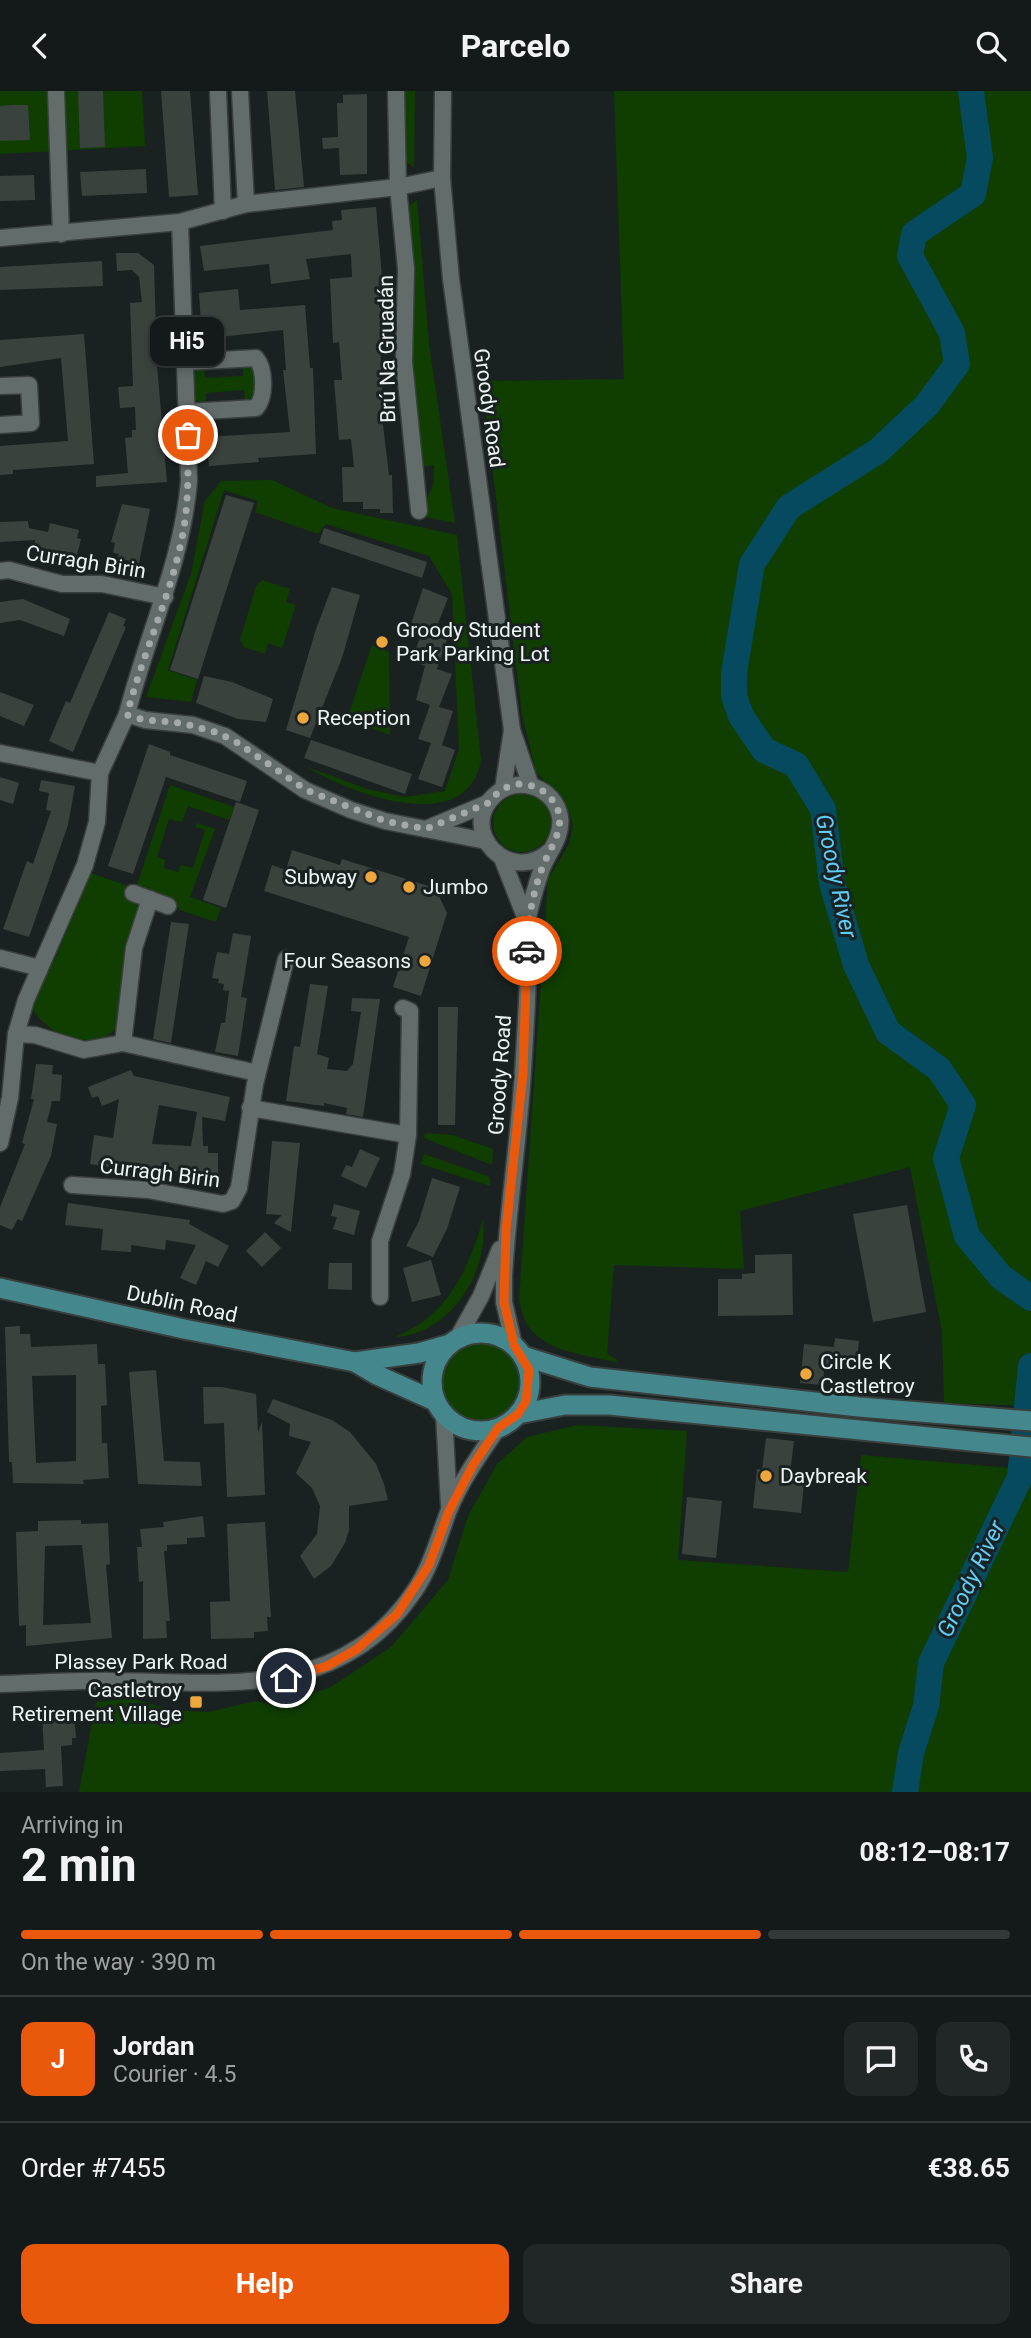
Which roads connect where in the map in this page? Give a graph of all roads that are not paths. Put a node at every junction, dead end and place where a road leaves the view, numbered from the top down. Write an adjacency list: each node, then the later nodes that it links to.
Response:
1 (56, 91): 11 (street)
2 (218, 91): 9 (street)
3 (240, 91): 8 (street)
4 (396, 91): 7 (street, Brú Na Gruadán)
5 (443, 91): 6 (street, Groody Road)
6 (442, 178): 7 (street); 21 (street, Groody Road)
7 (398, 187): 8 (street); 17 (street, Brú Na Gruadán)
8 (246, 204): 9 (street)
9 (223, 211): 10 (street)
10 (180, 222): 11 (street); 13 (street)
11 (61, 234): 12 (street)
12 (0, 238)
13 (186, 362): 15 (street); 15 (street)
14 (0, 387): 16 (street)
15 (187, 412): 19 (street, Curragh Birin)
16 (0, 425)
17 (419, 511)
18 (0, 571): 19 (street, Curragh Birin)
19 (165, 597): 20 (street, Curragh Birin)
20 (127, 715): 23 (street, Curragh Birin); 27 (street)
21 (512, 730): 24 (street); 25 (street)
22 (0, 753): 23 (street)
23 (100, 773): 37 (street, Curragh Birin)
24 (531, 786): 25 (street); 29 (street)
25 (503, 789): 26 (street)
26 (488, 803): 27 (street); 28 (street)
27 (426, 829): 28 (street)
28 (486, 841): 30 (street)
29 (551, 849): 30 (street); 34 (street)
30 (502, 858): 34 (street)
31 (132, 893): 32 (street)
32 (150, 899): 33 (street); 40 (street)
33 (168, 906)
34 (527, 922): 46 (street, Groody Road)
35 (0, 958): 37 (street)
36 (286, 959): 41 (street, Curragh Birin)
37 (40, 968): 39 (street, Curragh Birin)
38 (403, 1008): 43 (street)
39 (16, 1034): 40 (street); 44 (street, Curragh Birin)
40 (124, 1043): 41 (street)
41 (257, 1073): 42 (street, Curragh Birin)
42 (250, 1108): 43 (street); 45 (street, Curragh Birin)
43 (408, 1135): 48 (street)
44 (0, 1143)
45 (72, 1185)
46 (506, 1230): 49 (street); 50 (street)
47 (0, 1288): 51 (main road, Dublin Road)
48 (380, 1297)
49 (452, 1342): 50 (main road); 51 (main road); 54 (main road)
50 (518, 1351): 52 (main road); 55 (main road)
51 (355, 1361): 54 (main road)
52 (816, 1402): 53 (main road); 58 (main road)
53 (859, 1407): 56 (main road); 59 (main road)
54 (440, 1408): 57 (main road); 61 (street)
55 (518, 1414): 57 (main road); 58 (main road)
56 (1031, 1421)
57 (498, 1428): 61 (street, Plassey Park Road)
58 (839, 1429): 59 (main road)
59 (876, 1433): 60 (main road)
60 (1031, 1447)
61 (449, 1511): 62 (street, Plassey Park Road)
62 (0, 1683)

